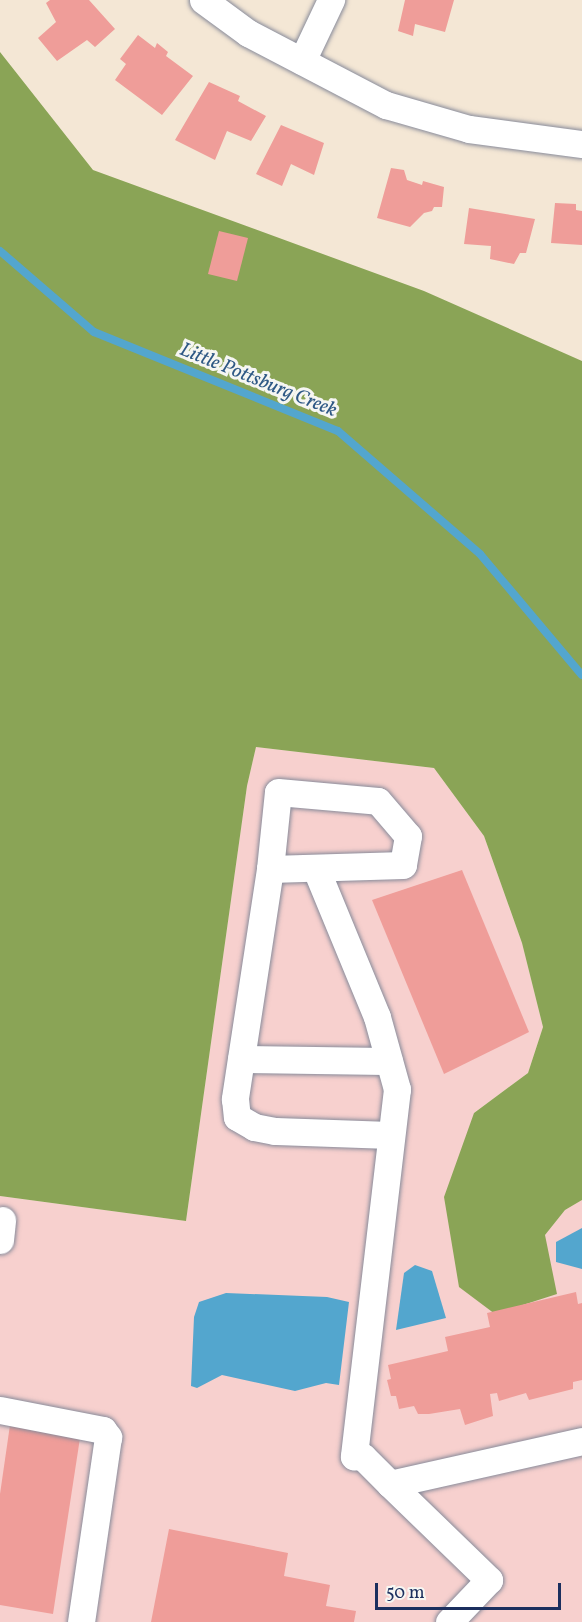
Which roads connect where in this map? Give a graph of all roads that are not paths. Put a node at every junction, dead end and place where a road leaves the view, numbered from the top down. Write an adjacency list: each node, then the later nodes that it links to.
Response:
1 (203, 0): 3 (street)
2 (331, 0): 3 (street)
3 (302, 62): 4 (street)
4 (582, 144)
5 (270, 868): 6 (street); 6 (street); 7 (street)
6 (316, 868): 8 (street)
7 (241, 1059): 8 (street); 9 (street)
8 (389, 1061): 9 (street)
9 (392, 1135): 12 (street)
10 (0, 1410): 13 (street)
11 (582, 1441): 12 (street)
12 (390, 1484): 14 (street)
13 (81, 1622)
14 (448, 1622)

